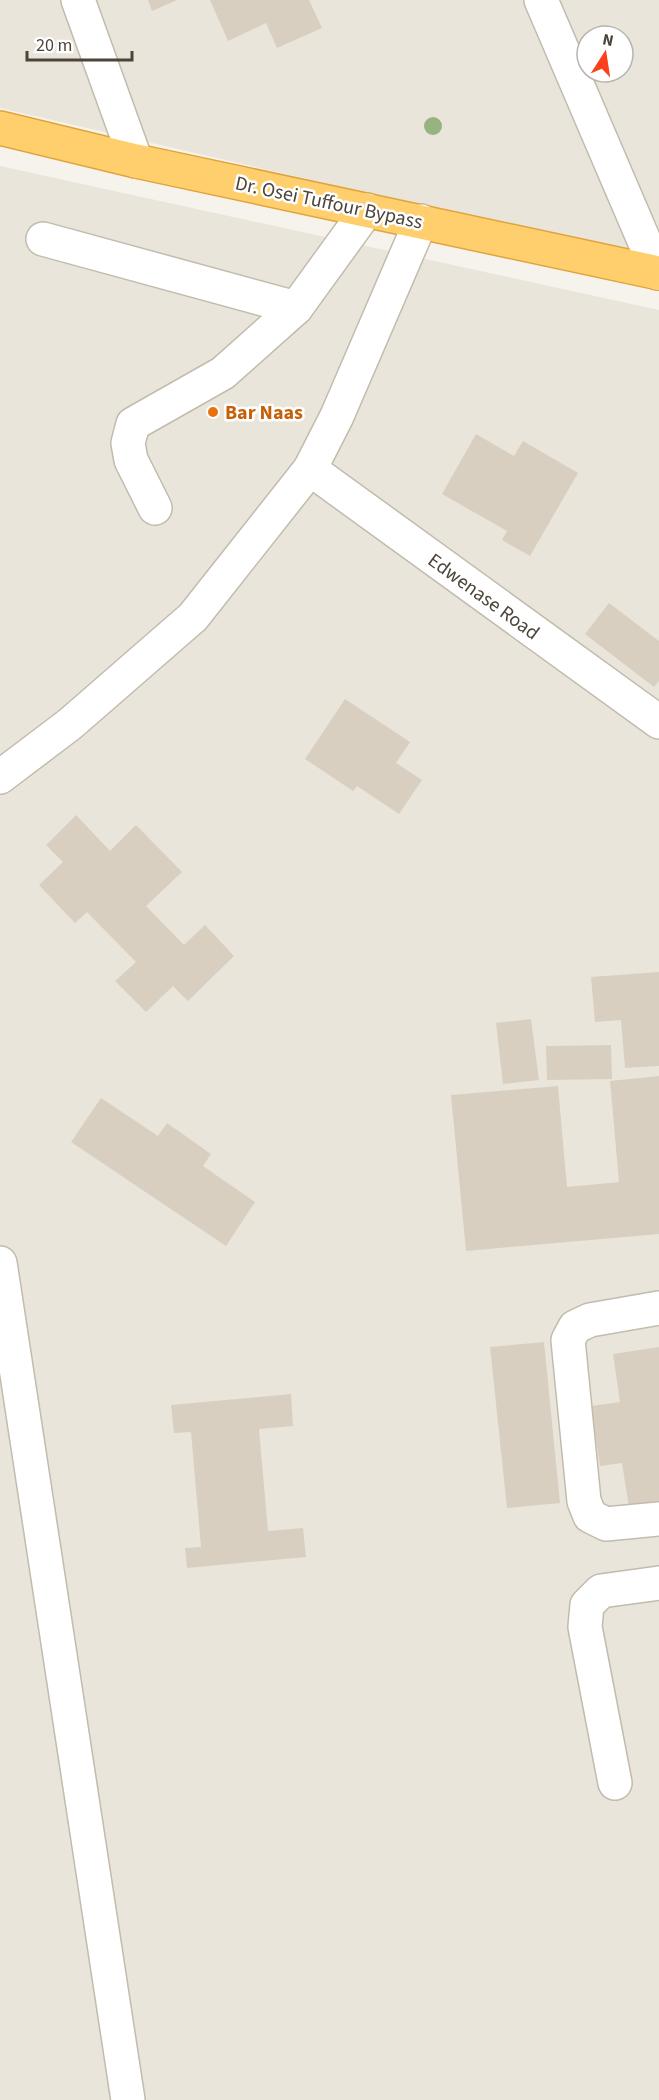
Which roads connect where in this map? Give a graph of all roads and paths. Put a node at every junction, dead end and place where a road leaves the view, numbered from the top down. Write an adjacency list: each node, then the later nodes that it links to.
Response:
1 (78, 0): 4 (street)
2 (541, 0): 8 (street)
3 (0, 128): 4 (highway, Dr. Osei Tuffour Bypass)
4 (136, 161): 5 (highway, Dr. Osei Tuffour Bypass)
5 (367, 210): 6 (highway, Dr. Osei Tuffour Bypass); 9 (street)
6 (421, 221): 8 (highway, Dr. Osei Tuffour Bypass); 10 (street)
7 (43, 239): 9 (street)
8 (658, 273)
9 (296, 308): 11 (street)
10 (310, 469): 12 (street, Edwenase Road); 13 (street)
11 (154, 508)
12 (659, 722)
13 (0, 777)
14 (0, 1263): 19 (street)
15 (659, 1308): 16 (street)
16 (659, 1519)
17 (659, 1583): 18 (street)
18 (615, 1783)
19 (128, 2100)

